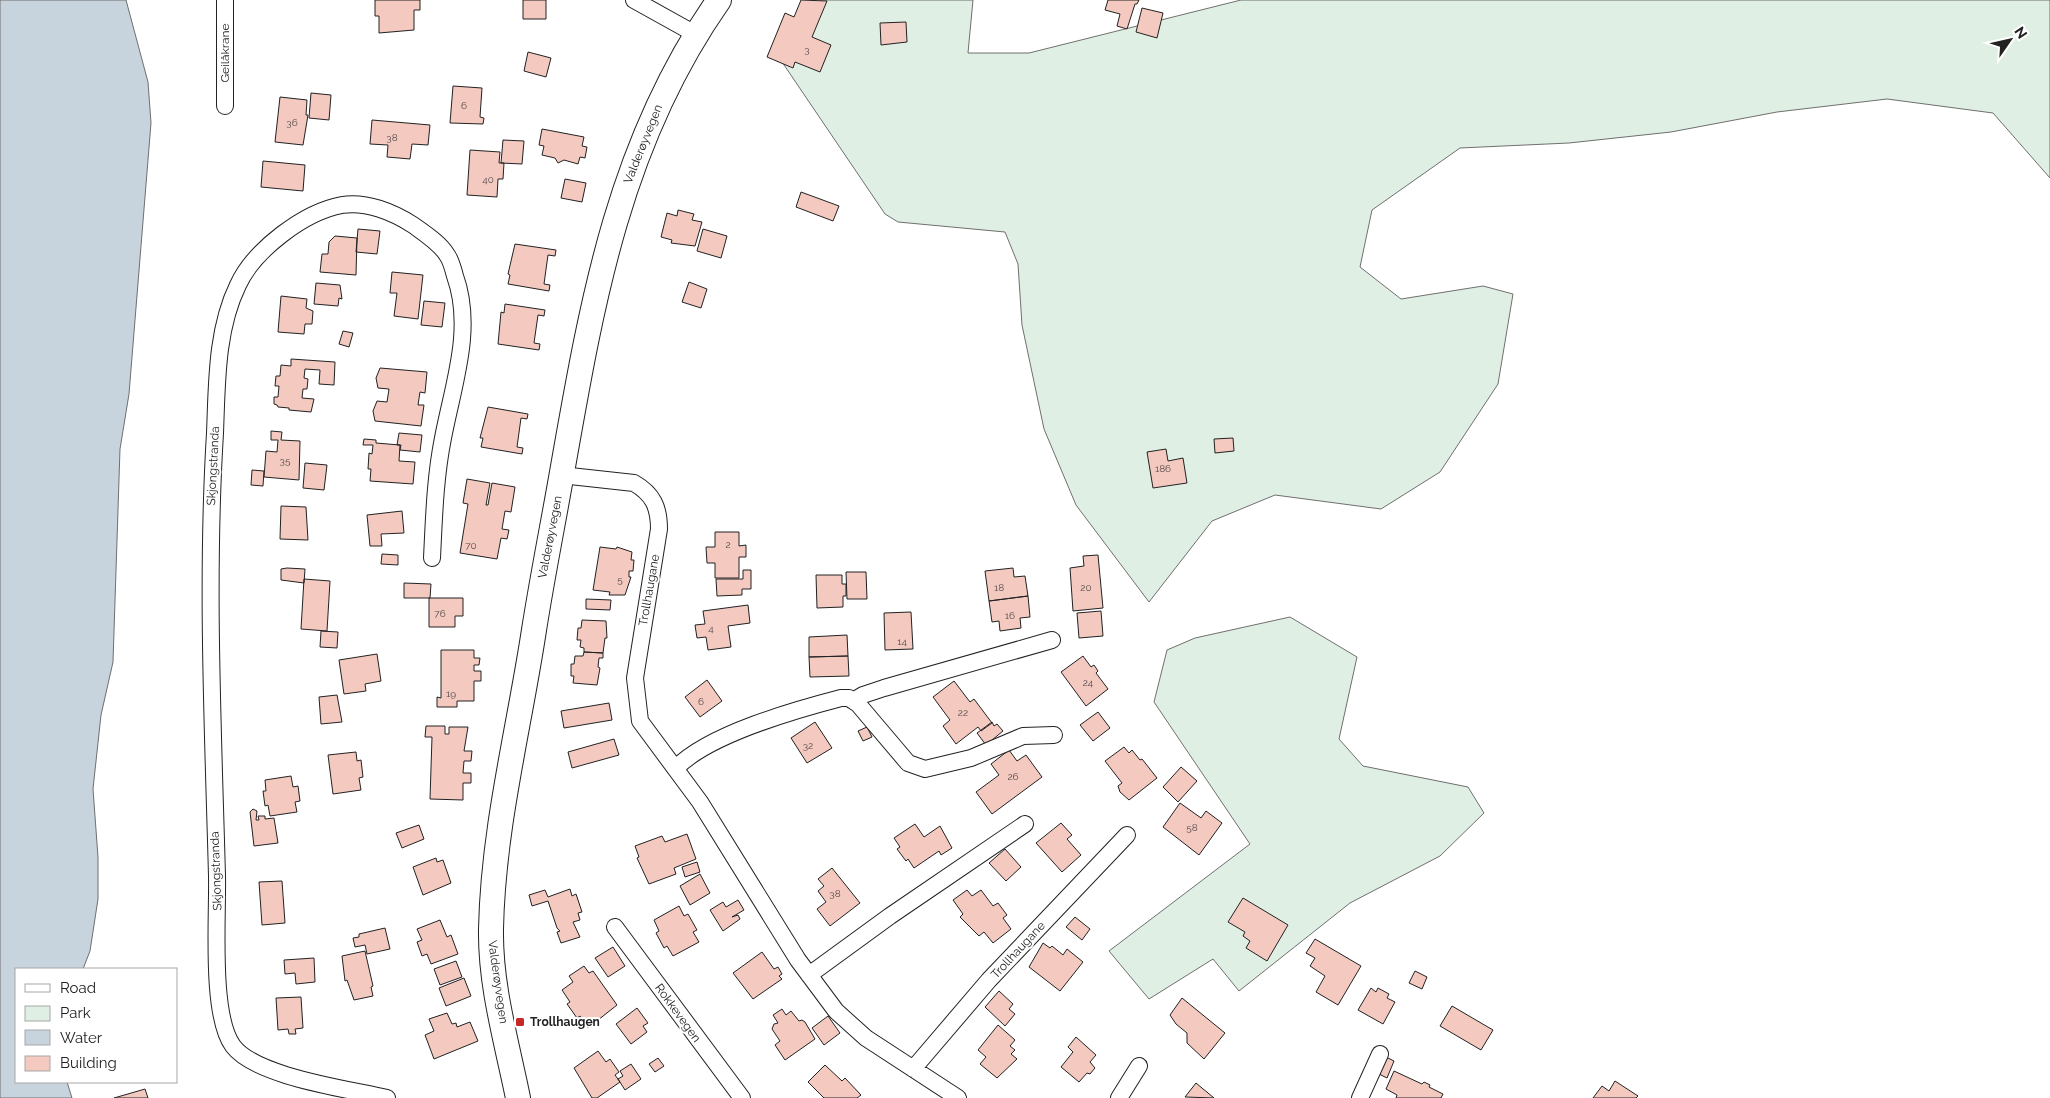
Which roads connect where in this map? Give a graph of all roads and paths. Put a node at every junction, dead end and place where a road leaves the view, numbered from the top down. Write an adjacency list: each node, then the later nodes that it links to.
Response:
1 (225, 0): 5 (street, Geilåkrane)
2 (634, 0): 4 (street)
3 (719, 0): 4 (main road, Valderøyvegen)
4 (696, 35): 6 (main road, Valderøyvegen)
5 (224, 106)
6 (561, 475): 11 (street, Trollhaugane); 20 (main road, Valderøyvegen)
7 (432, 558): 19 (street, Skjongstranda)
8 (1052, 640): 9 (street)
9 (854, 702): 10 (street); 11 (street)
10 (1054, 734)
11 (676, 768): 15 (street, Trollhaugane)
12 (1025, 824): 15 (street)
13 (1127, 835): 18 (street, Trollhaugane)
14 (615, 927): 21 (street, Rokkevegen)
15 (809, 975): 18 (street, Trollhaugane)
16 (1380, 1054): 24 (street)
17 (1138, 1066): 23 (street)
18 (913, 1069): 22 (street, Trollhaugane)
19 (387, 1098)
20 (518, 1098)
21 (742, 1098)
22 (958, 1098)
23 (1119, 1098)
24 (1360, 1098)

